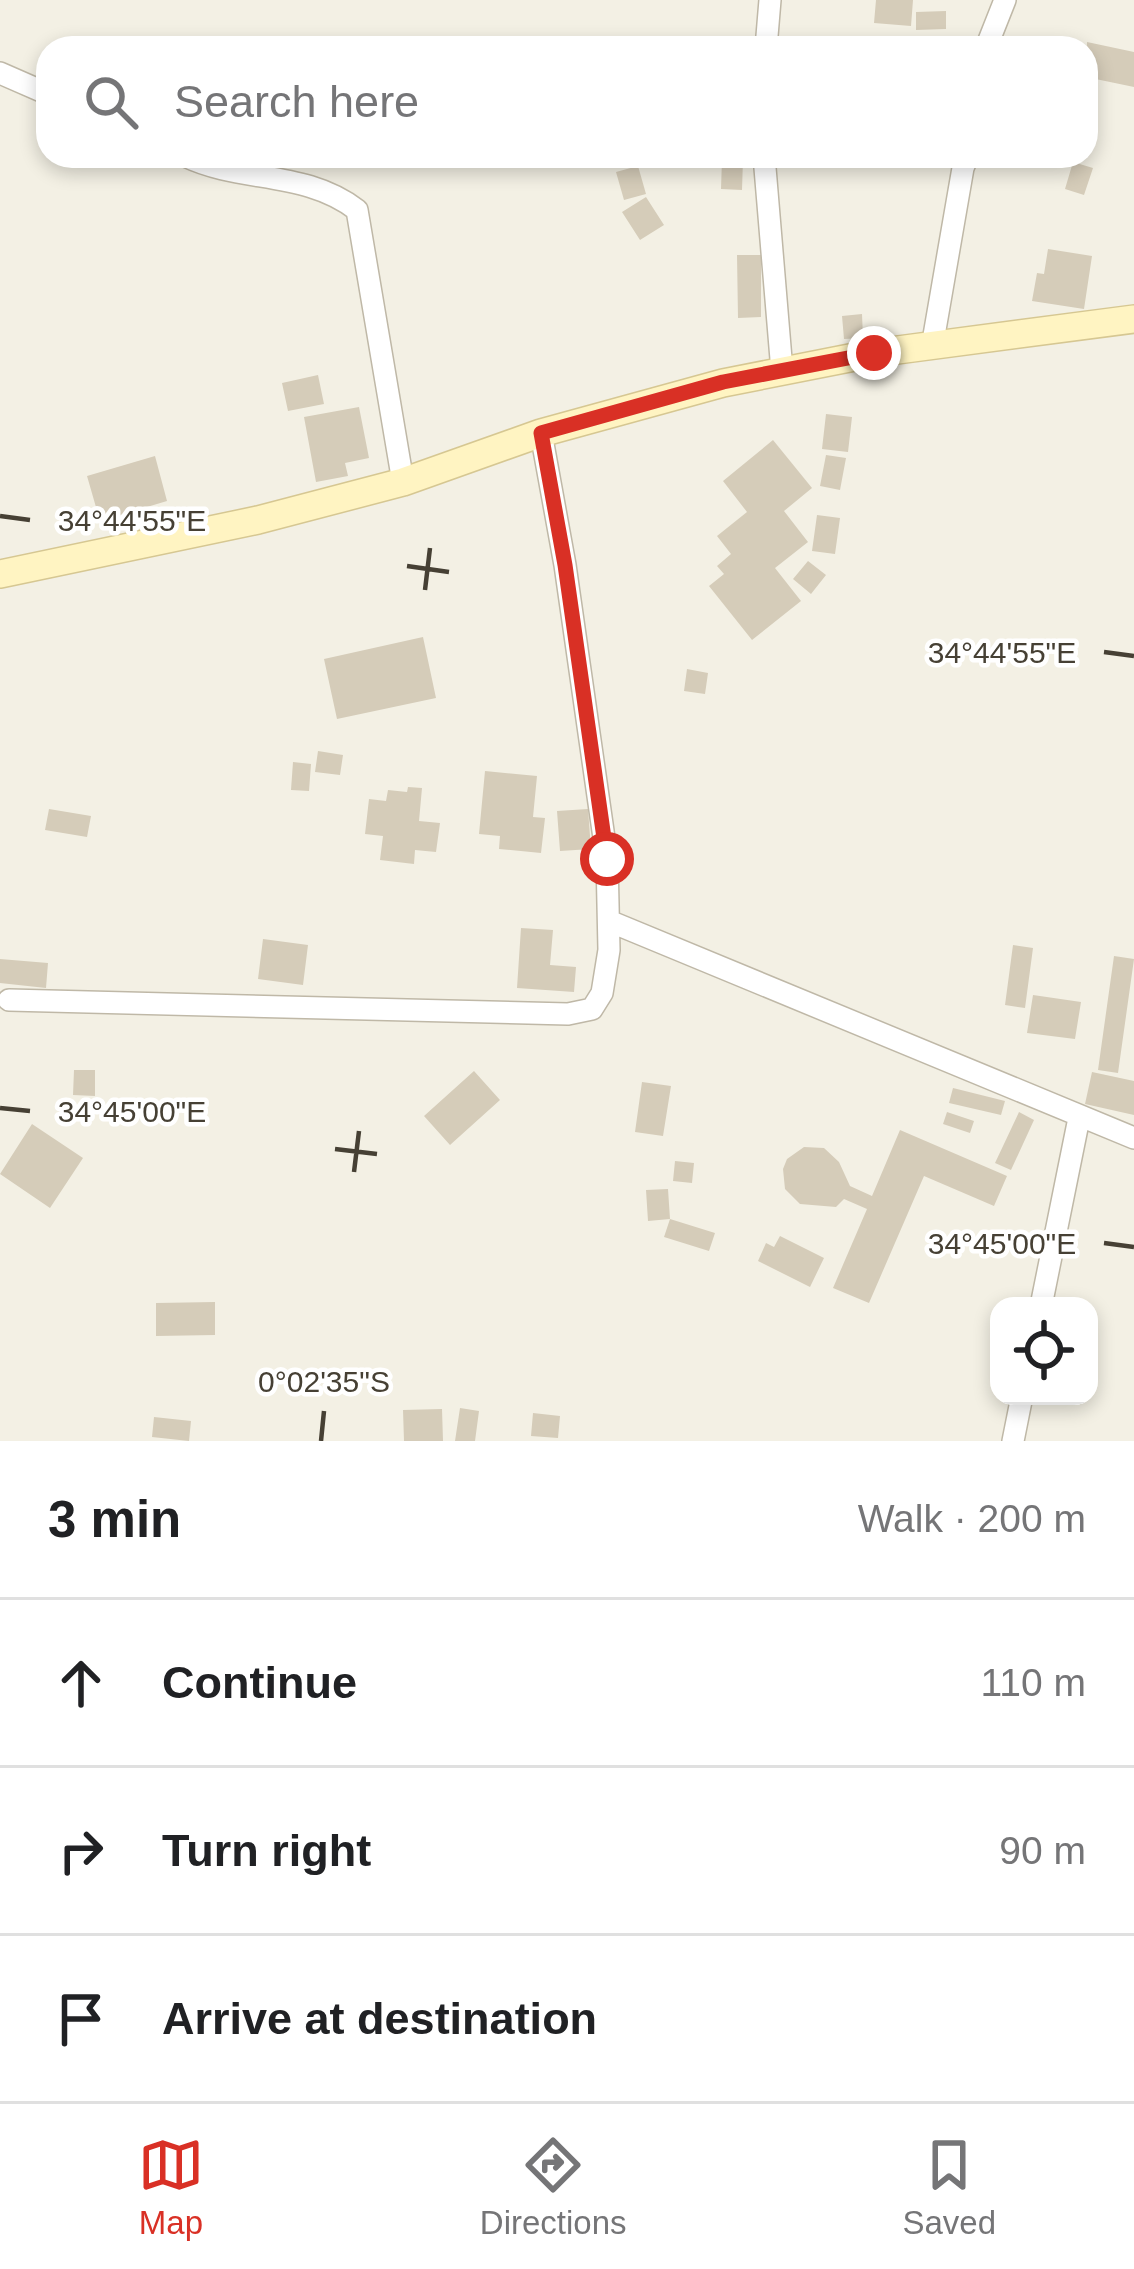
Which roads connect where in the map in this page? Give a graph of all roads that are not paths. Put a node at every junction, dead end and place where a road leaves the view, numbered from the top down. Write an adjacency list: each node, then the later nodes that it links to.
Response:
1 (770, 0): 3 (street)
2 (1005, 0): 4 (street)
3 (767, 36)
4 (991, 36)
5 (0, 73): 6 (street)
6 (36, 89)
7 (220, 168): 14 (street)
8 (765, 168): 12 (street)
9 (963, 168): 11 (street)
10 (1134, 320): 11 (street)
11 (932, 347): 12 (street)
12 (782, 371): 13 (street)
13 (541, 433): 14 (street); 16 (street)
14 (403, 482): 15 (street)
15 (0, 574)
16 (608, 921): 17 (street); 18 (street)
17 (9, 1000)
18 (1079, 1118): 19 (street); 20 (street)
19 (1134, 1138)
20 (1042, 1297)
21 (1020, 1405): 22 (street)
22 (1013, 1441)

